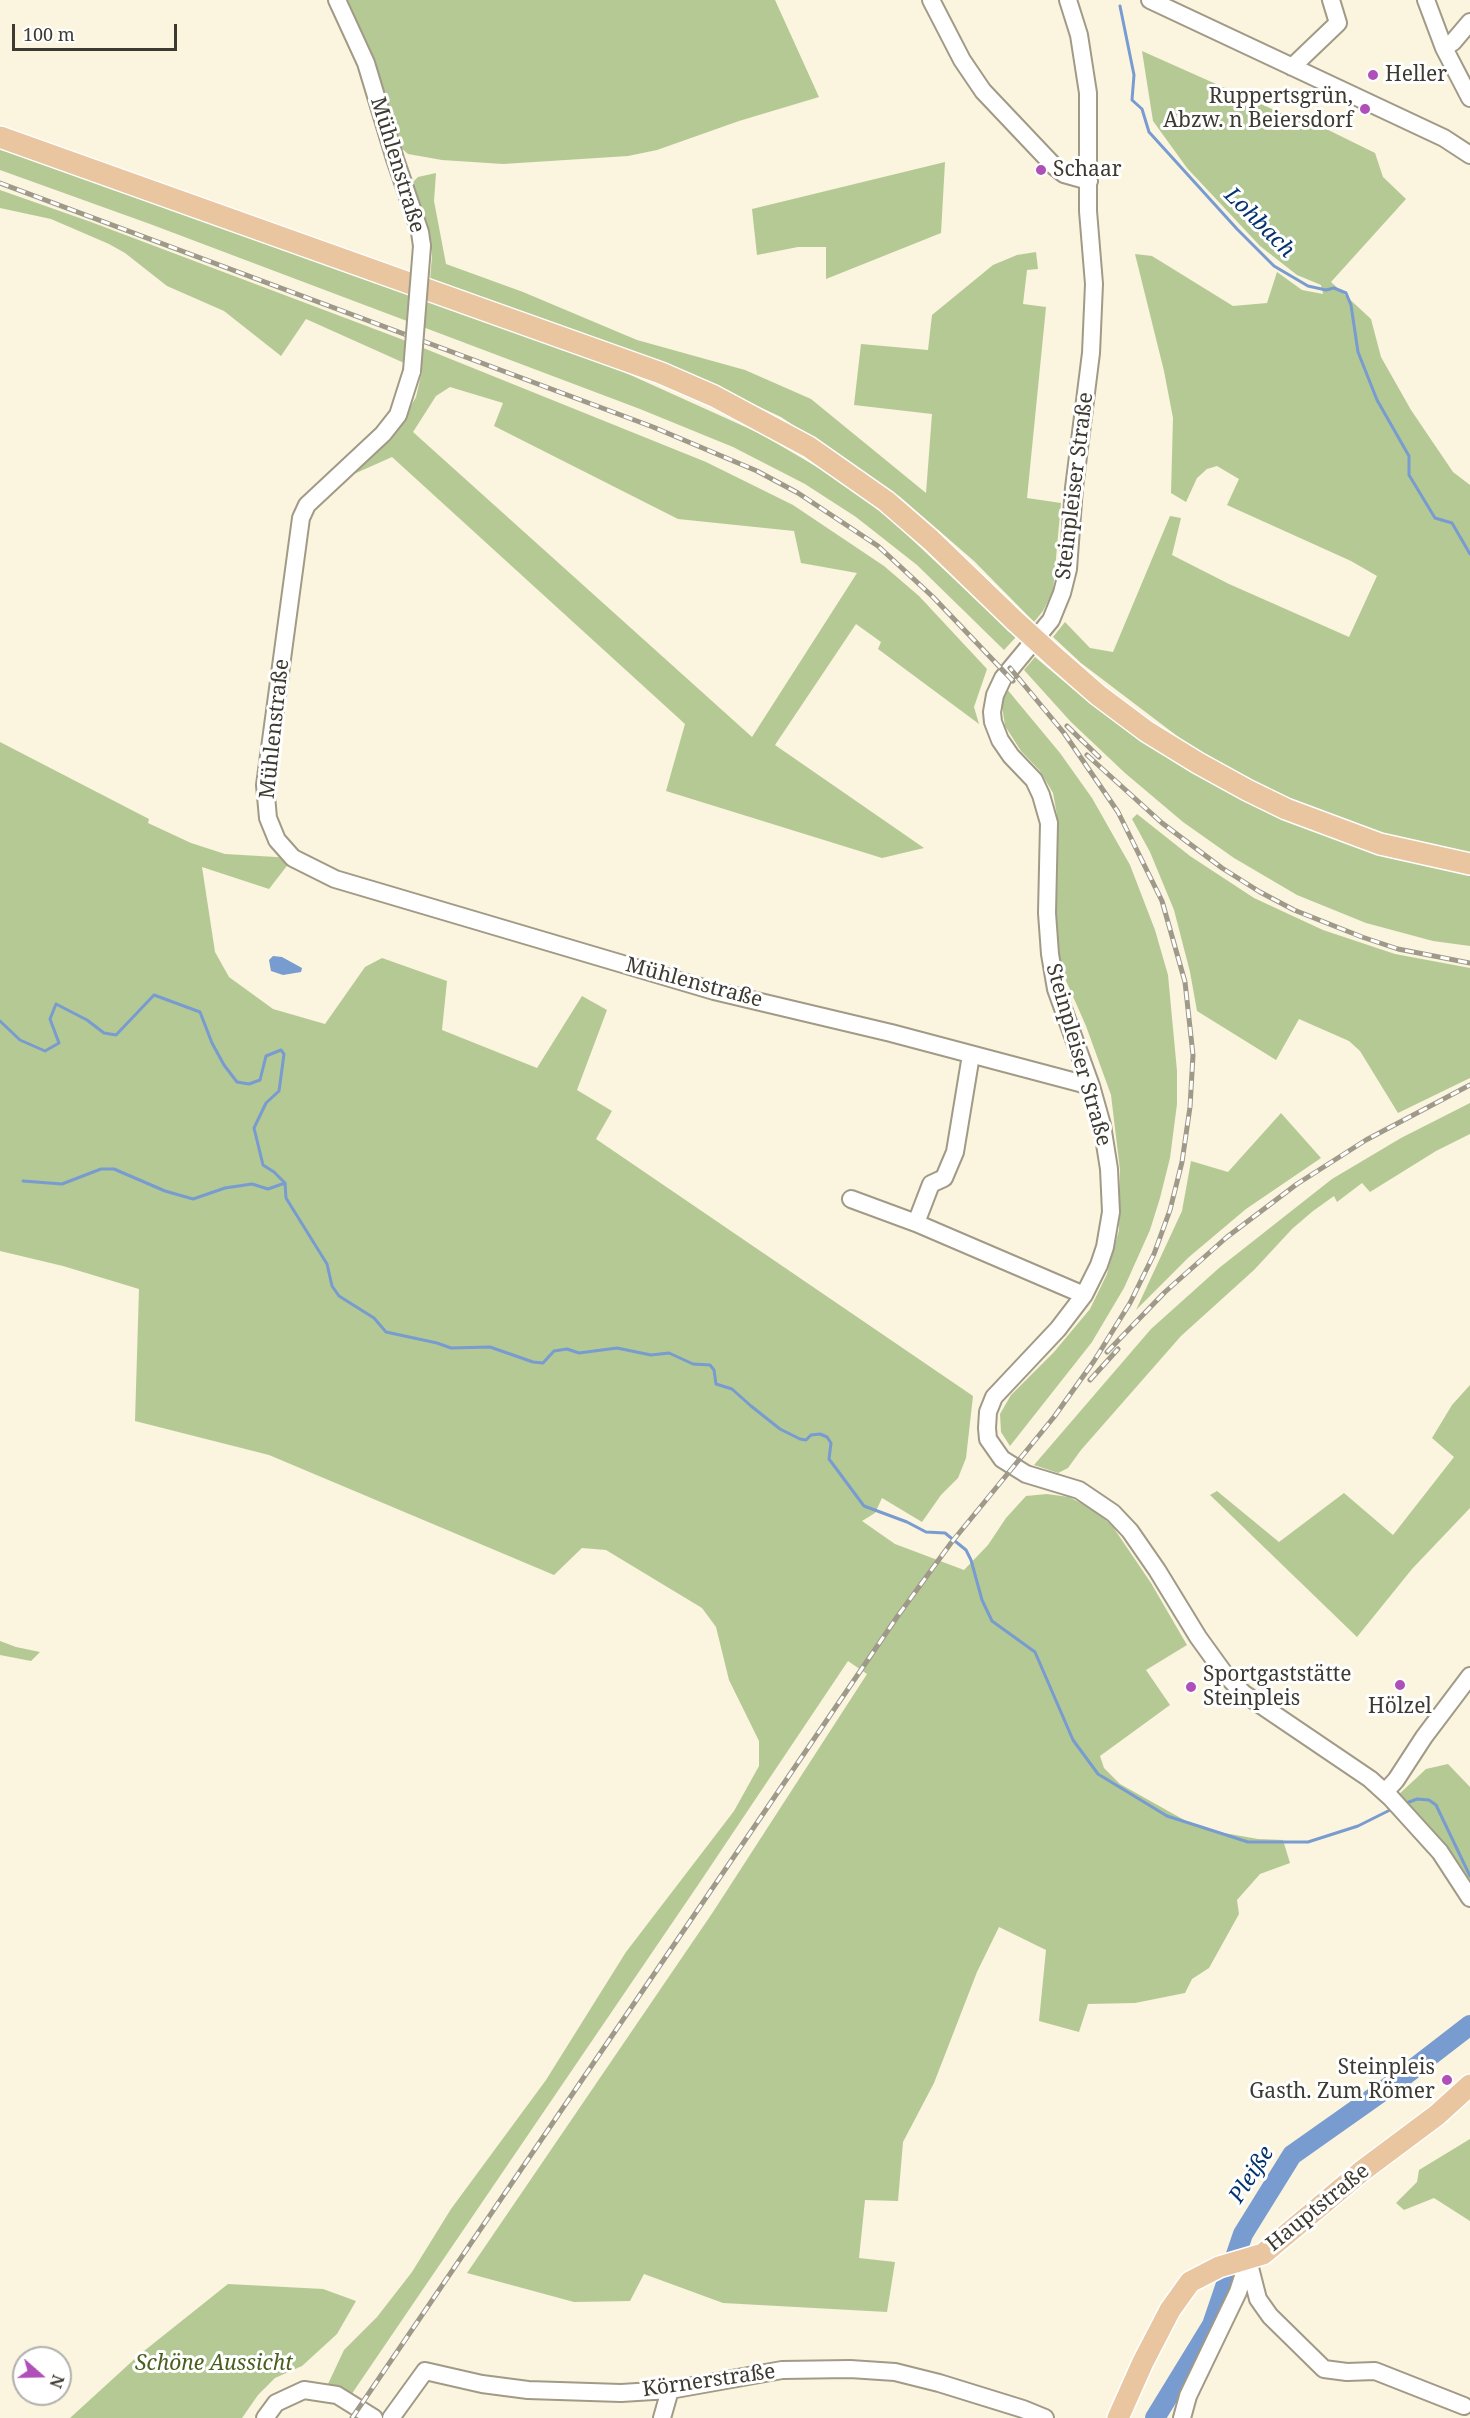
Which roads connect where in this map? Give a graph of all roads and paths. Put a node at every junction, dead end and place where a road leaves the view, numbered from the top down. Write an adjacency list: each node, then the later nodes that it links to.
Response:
1 (337, 0): 15 (street, Mühlenstraße, bridge)
2 (931, 0): 13 (street)
3 (1068, 0): 13 (street, Steinpleiser Straße)
4 (1150, 0): 9 (street)
5 (1331, 0): 9 (street)
6 (1426, 0): 8 (street)
7 (1470, 22): 8 (street)
8 (1444, 48): 10 (street)
9 (1292, 66): 12 (street)
10 (1470, 98)
11 (0, 137): 14 (main road, bridge)
12 (1468, 149)
13 (1089, 181): 16 (street, Steinpleiser Straße)
14 (1470, 864)
15 (971, 1055): 16 (street, Mühlenstraße); 18 (street)
16 (1091, 1086): 19 (street, Steinpleiser Straße)
17 (851, 1198): 18 (street)
18 (916, 1223): 19 (street)
19 (1084, 1295): 21 (street, Steinpleiser Straße)
20 (1470, 1676): 21 (street)
21 (1388, 1796): 22 (street)
22 (1470, 1898)
23 (1470, 2085): 24 (main road, Hauptstraße)
24 (1245, 2260): 26 (street); 32 (main road, Hauptstraße); 33 (street)
25 (670, 2390): 29 (street, Körnerstraße); 30 (street); 31 (street, Körnerstraße)
26 (1464, 2406)
27 (265, 2418): 28 (street)
28 (374, 2418)
29 (391, 2418)
30 (662, 2418)
31 (1045, 2418)
32 (1118, 2418)
33 (1182, 2418)

